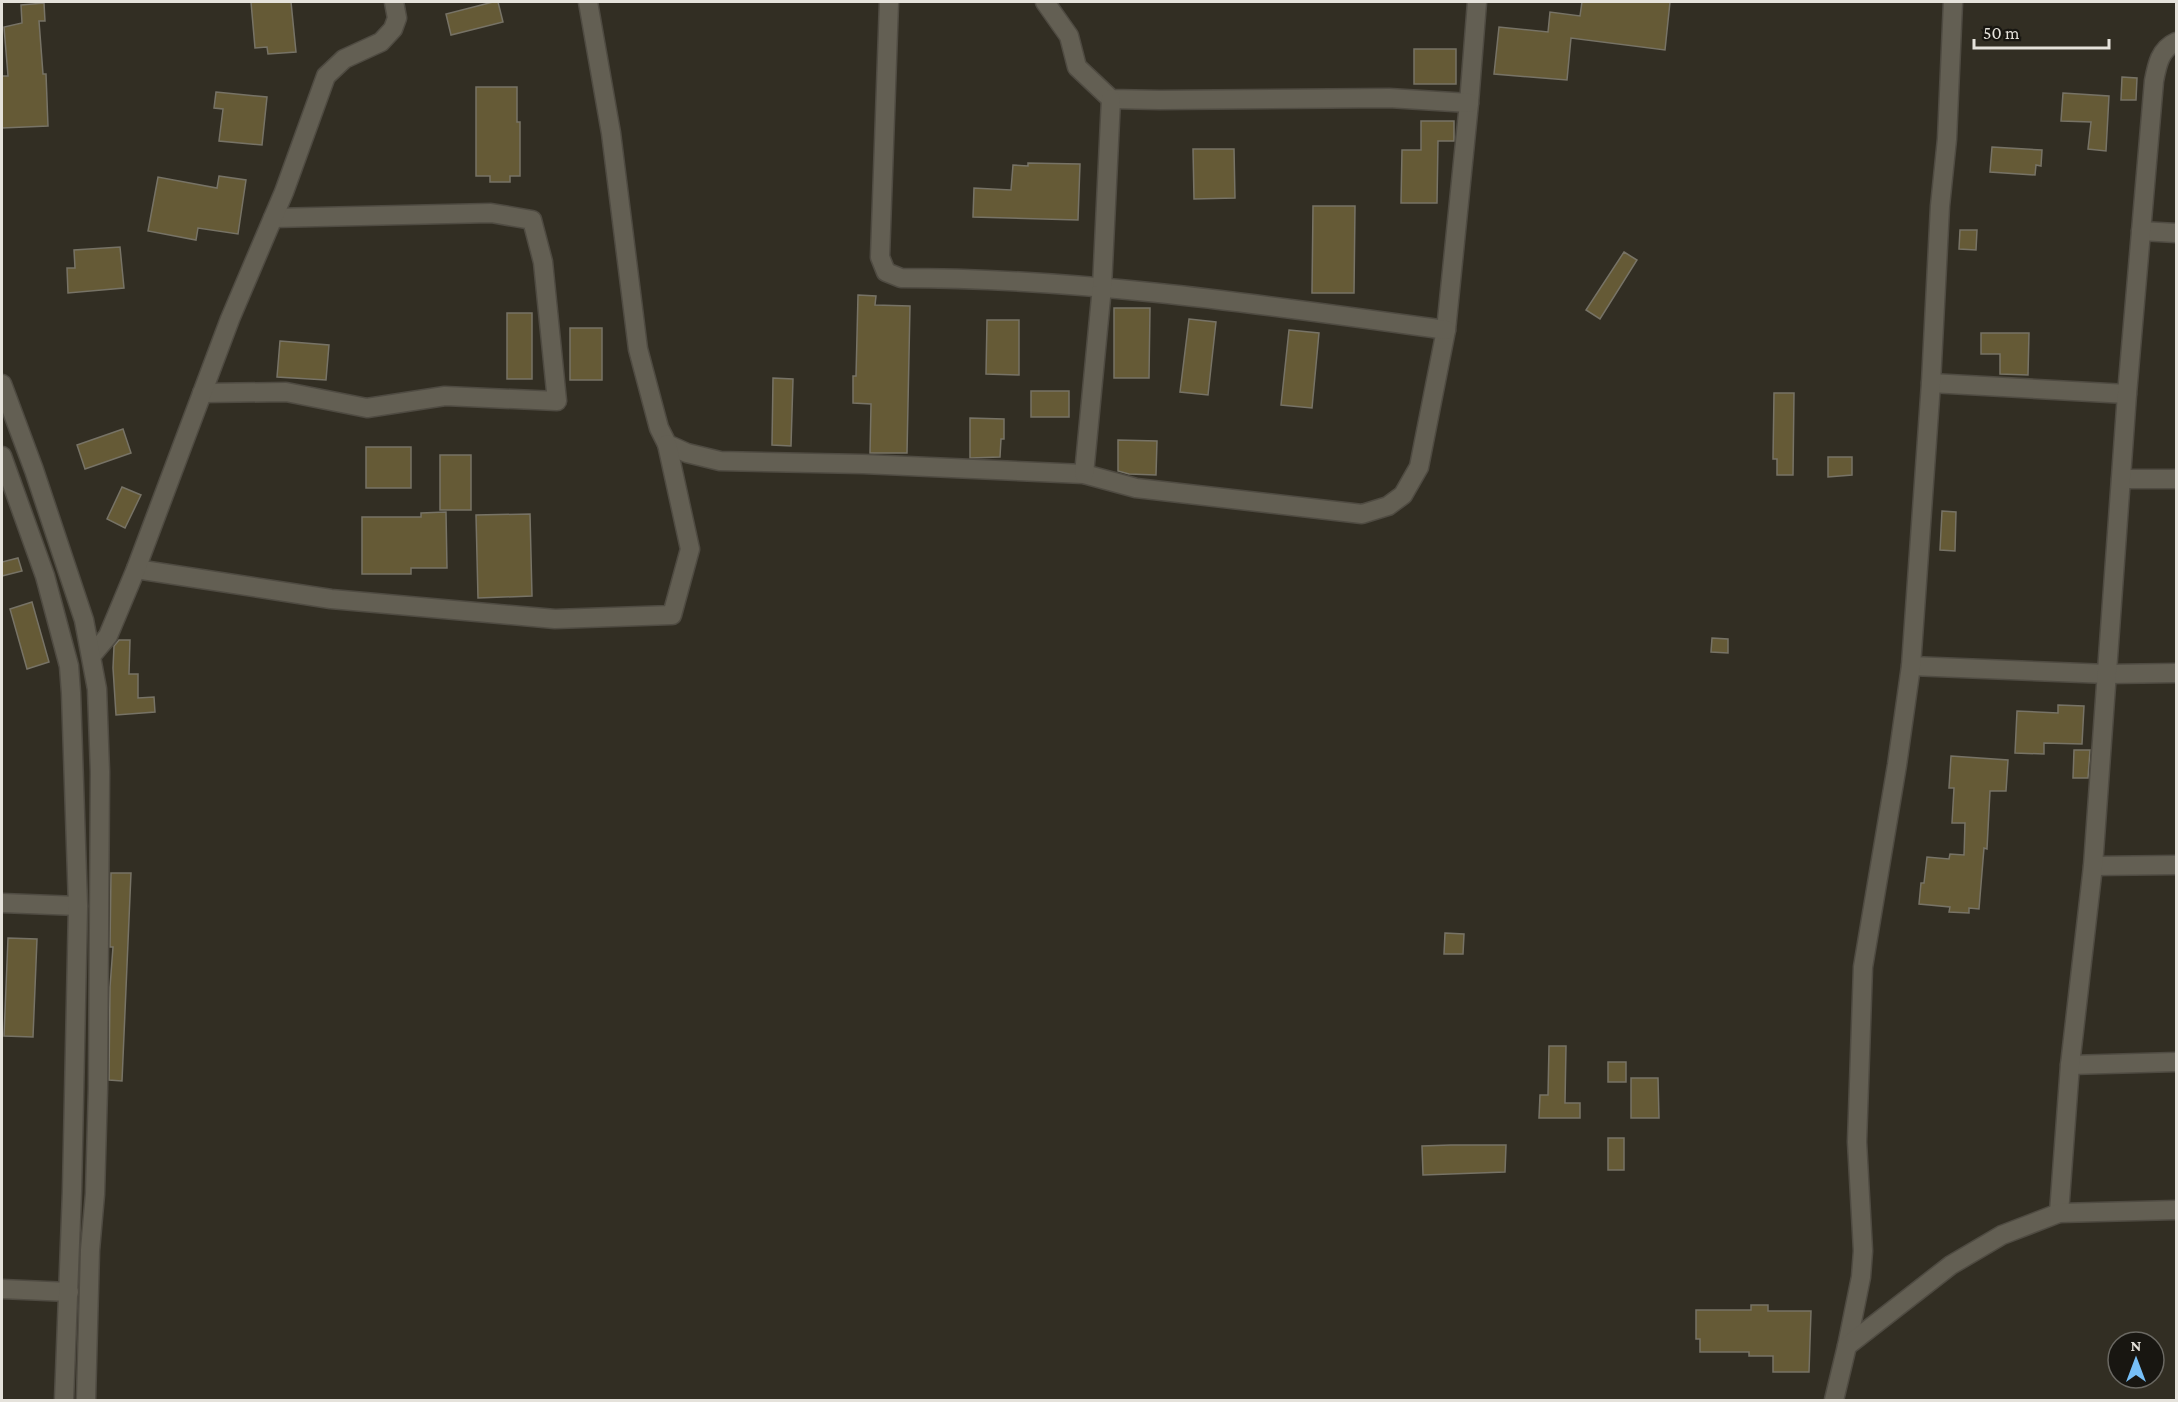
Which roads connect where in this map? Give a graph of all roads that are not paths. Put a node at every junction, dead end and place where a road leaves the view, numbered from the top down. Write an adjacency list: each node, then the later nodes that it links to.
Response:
1 (394, 2): 10 (street)
2 (588, 2): 19 (street)
3 (889, 2): 13 (street)
4 (1045, 2): 8 (street)
5 (1477, 2): 9 (street)
6 (1953, 2): 15 (street)
7 (2176, 42): 11 (street)
8 (1111, 99): 9 (street); 13 (street)
9 (1469, 103): 14 (street)
10 (273, 218): 17 (street); 17 (street)
11 (2141, 231): 12 (street); 18 (street)
12 (2176, 233)
13 (1102, 287): 14 (street); 21 (street)
14 (1446, 330): 21 (street)
15 (1931, 382): 18 (street); 26 (street)
16 (2, 384): 25 (street)
17 (202, 393): 24 (street)
18 (2127, 394): 22 (street)
19 (667, 444): 21 (street); 24 (street)
20 (2, 456): 32 (street)
21 (1084, 474)
22 (2121, 479): 23 (street); 28 (street)
23 (2176, 479)
24 (136, 569): 25 (street)
25 (92, 655): 41 (street)
26 (1911, 666): 28 (street); 39 (street)
27 (2176, 673): 28 (street)
28 (2108, 674): 30 (street)
29 (2176, 865): 30 (street)
30 (2093, 866): 34 (street)
31 (2, 903): 32 (street)
32 (78, 906): 38 (street)
33 (2176, 1062): 34 (street)
34 (2070, 1065): 36 (street)
35 (2176, 1210): 36 (street)
36 (2059, 1213): 39 (street)
37 (2, 1289): 38 (street)
38 (69, 1292): 40 (street)
39 (1847, 1346): 42 (street)
40 (64, 1401)
41 (86, 1401)
42 (1834, 1401)

